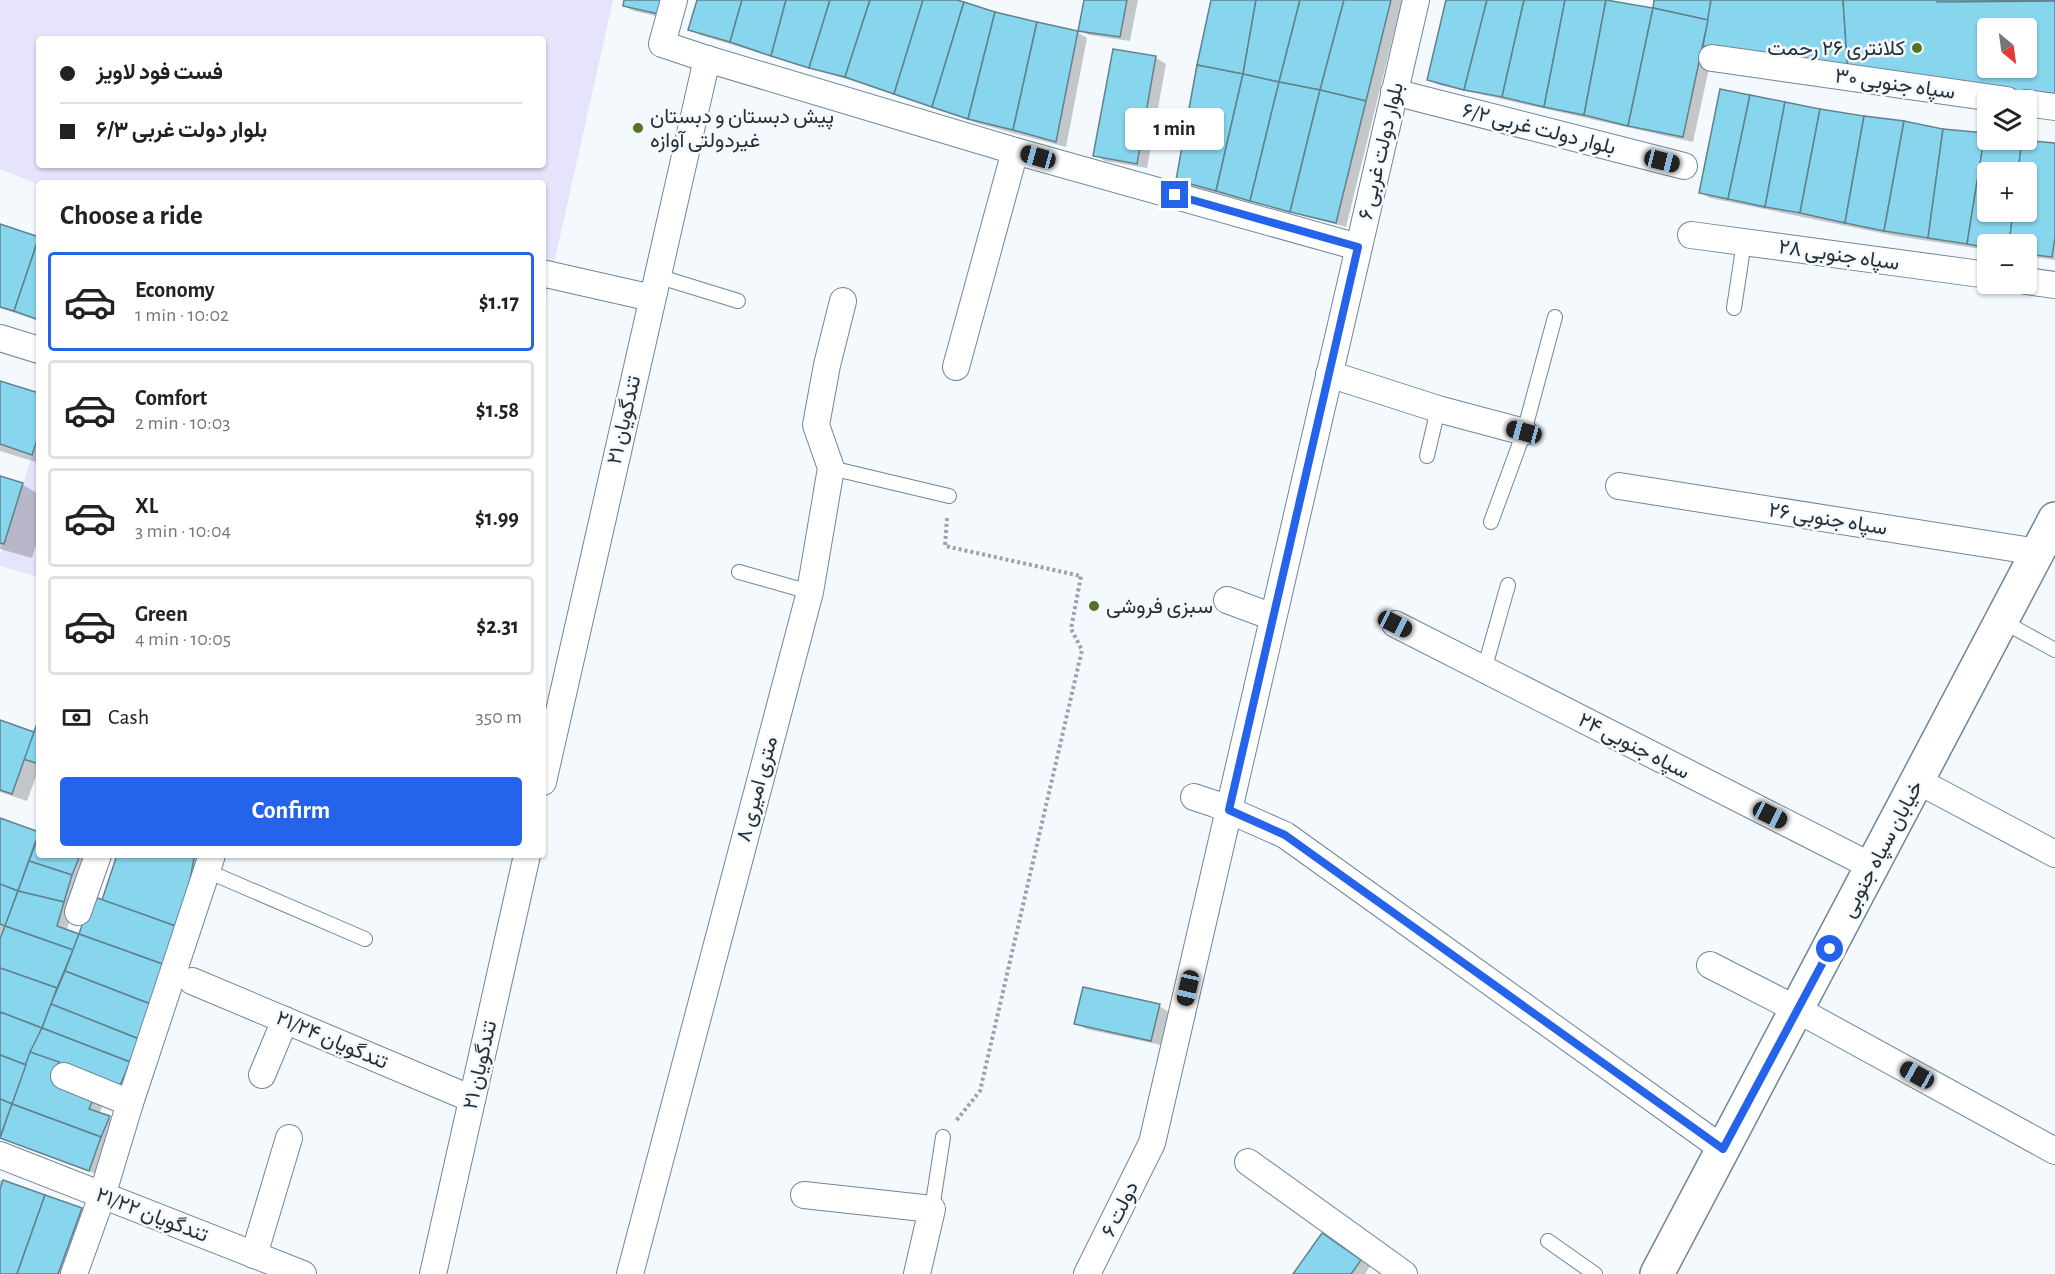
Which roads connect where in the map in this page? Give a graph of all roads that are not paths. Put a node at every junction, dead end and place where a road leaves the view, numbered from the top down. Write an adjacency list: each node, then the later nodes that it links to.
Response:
1 (674, 0): 4 (street)
2 (1416, 0): 5 (street, بلوار دولت غربی ۶)
3 (1712, 58): 6 (street, ۳۰ سپاه جنوبی)
4 (707, 59): 9 (street); 18 (street, ۲۱ تندگویان)
5 (1394, 92): 10 (street, بلوار دولت غربی ۶/۲); 13 (street, بلوار دولت غربی ۶)
6 (1977, 96)
7 (2037, 105): 8 (street)
8 (2055, 107)
9 (1015, 151): 13 (street); 25 (street)
10 (1684, 166)
11 (1691, 235): 12 (street, ۲۸ سپاه جنوبی)
12 (1744, 242): 15 (street, ۲۸ سپاه جنوبی); 21 (lane)
13 (1358, 247): 26 (street, بلوار دولت غربی ۶)
14 (546, 274): 18 (street)
15 (1977, 274)
16 (2037, 283): 17 (street)
17 (2055, 285)
18 (654, 287): 19 (lane); 45 (street, ۲۱ تندگویان)
19 (738, 300)
20 (843, 301): 30 (street, ۸ متری امیری)
21 (1734, 308)
22 (1555, 317): 28 (lane)
23 (0, 338): 24 (street)
24 (36, 349)
25 (956, 367)
26 (1329, 374): 27 (street); 40 (street, بلوار دولت غربی ۶)
27 (1438, 409): 28 (street); 29 (lane)
28 (1524, 432): 34 (lane)
29 (1427, 456)
30 (831, 468): 32 (lane); 38 (street, ۸ متری امیری)
31 (1619, 486): 35 (street, ۲۶ سپاه جنوبی)
32 (949, 496)
33 (2055, 519): 35 (street, خیابان سپاه جنوبی)
34 (1491, 522)
35 (2038, 552): 41 (street, خیابان سپاه جنوبی)
36 (739, 572): 38 (lane)
37 (1508, 585): 44 (lane)
38 (810, 592): 80 (street, ۸ متری امیری)
39 (1227, 600): 40 (street)
40 (1273, 617): 48 (street, بلوار دولت غربی ۶)
41 (2002, 621): 43 (lane); 46 (street, خیابان سپاه جنوبی)
42 (1395, 624): 44 (street, ۲۴ سپاه جنوبی)
43 (2055, 650)
44 (1484, 670): 53 (street, ۲۴ سپاه جنوبی)
45 (546, 769)
46 (1918, 780): 49 (street); 53 (street, خیابان سپاه جنوبی)
47 (1194, 797): 48 (street)
48 (1229, 810): 66 (street, بلوار دولت غربی ۶); 67 (street)
49 (2055, 854)
50 (97, 858): 54 (street)
51 (526, 858): 62 (street, ۲۱ تندگویان)
52 (209, 863): 55 (lane); 63 (street)
53 (1873, 867): 58 (street, خیابان سپاه جنوبی)
54 (78, 912)
55 (364, 939)
56 (1710, 965): 58 (street)
57 (192, 981): 59 (street, ۲۱/۲۴ تندگویان)
58 (1798, 1010): 67 (street, خیابان سپاه جنوبی); 68 (street)
59 (285, 1020): 60 (street); 62 (street, ۲۱/۲۴ تندگویان)
60 (262, 1075)
61 (64, 1076): 63 (street)
62 (472, 1099): 79 (street, ۲۱ تندگویان)
63 (130, 1103): 72 (street)
64 (943, 1137): 73 (lane)
65 (289, 1138): 75 (street)
66 (1152, 1143): 82 (street, ۶ دولت)
67 (1723, 1149): 76 (street, خیابان سپاه جنوبی)
68 (2055, 1151)
69 (0, 1155): 72 (street, ۲۱/۲۲ تندگویان)
70 (1248, 1162): 83 (street)
71 (804, 1195): 73 (street)
72 (102, 1196): 75 (street, ۲۱/۲۲ تندگویان); 77 (street)
73 (932, 1209): 81 (street)
74 (1548, 1241): 84 (lane)
75 (254, 1255): 78 (street, ۲۱/۲۲ تندگویان)
76 (1660, 1273)
77 (74, 1274)
78 (303, 1274)
79 (433, 1274)
80 (630, 1274)
81 (917, 1274)
82 (1087, 1274)
83 (1404, 1274)
84 (1595, 1274)

